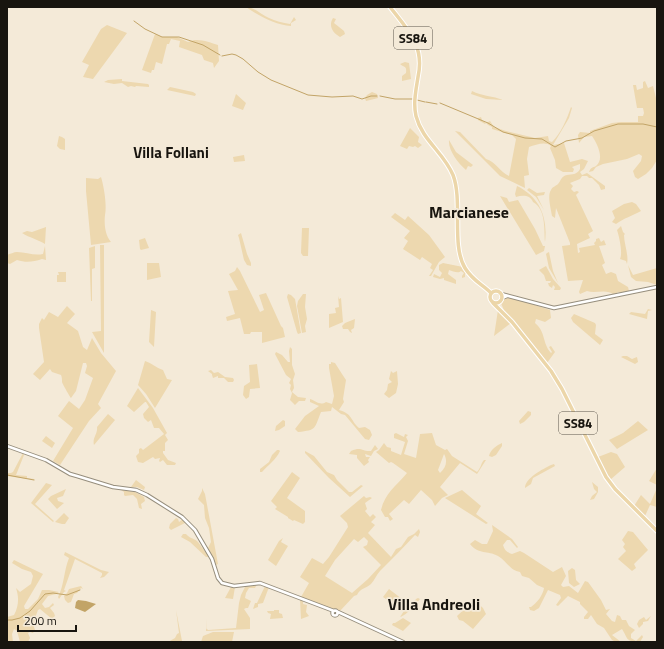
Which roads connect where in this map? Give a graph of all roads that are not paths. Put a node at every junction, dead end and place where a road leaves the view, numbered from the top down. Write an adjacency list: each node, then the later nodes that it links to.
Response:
1 (390, 7): 3 (main road, SS84)
2 (657, 287): 5 (main road)
3 (493, 292): 4 (main road, SS84); 7 (main road)
4 (501, 294): 5 (main road); 6 (main road, SS84)
5 (508, 296): 6 (main road)
6 (500, 300): 7 (main road); 8 (main road, SS84)
7 (493, 302): 8 (main road, SS84)
8 (502, 311): 10 (main road, SS84)
9 (7, 446): 11 (main road)
10 (657, 531)
11 (403, 642)

